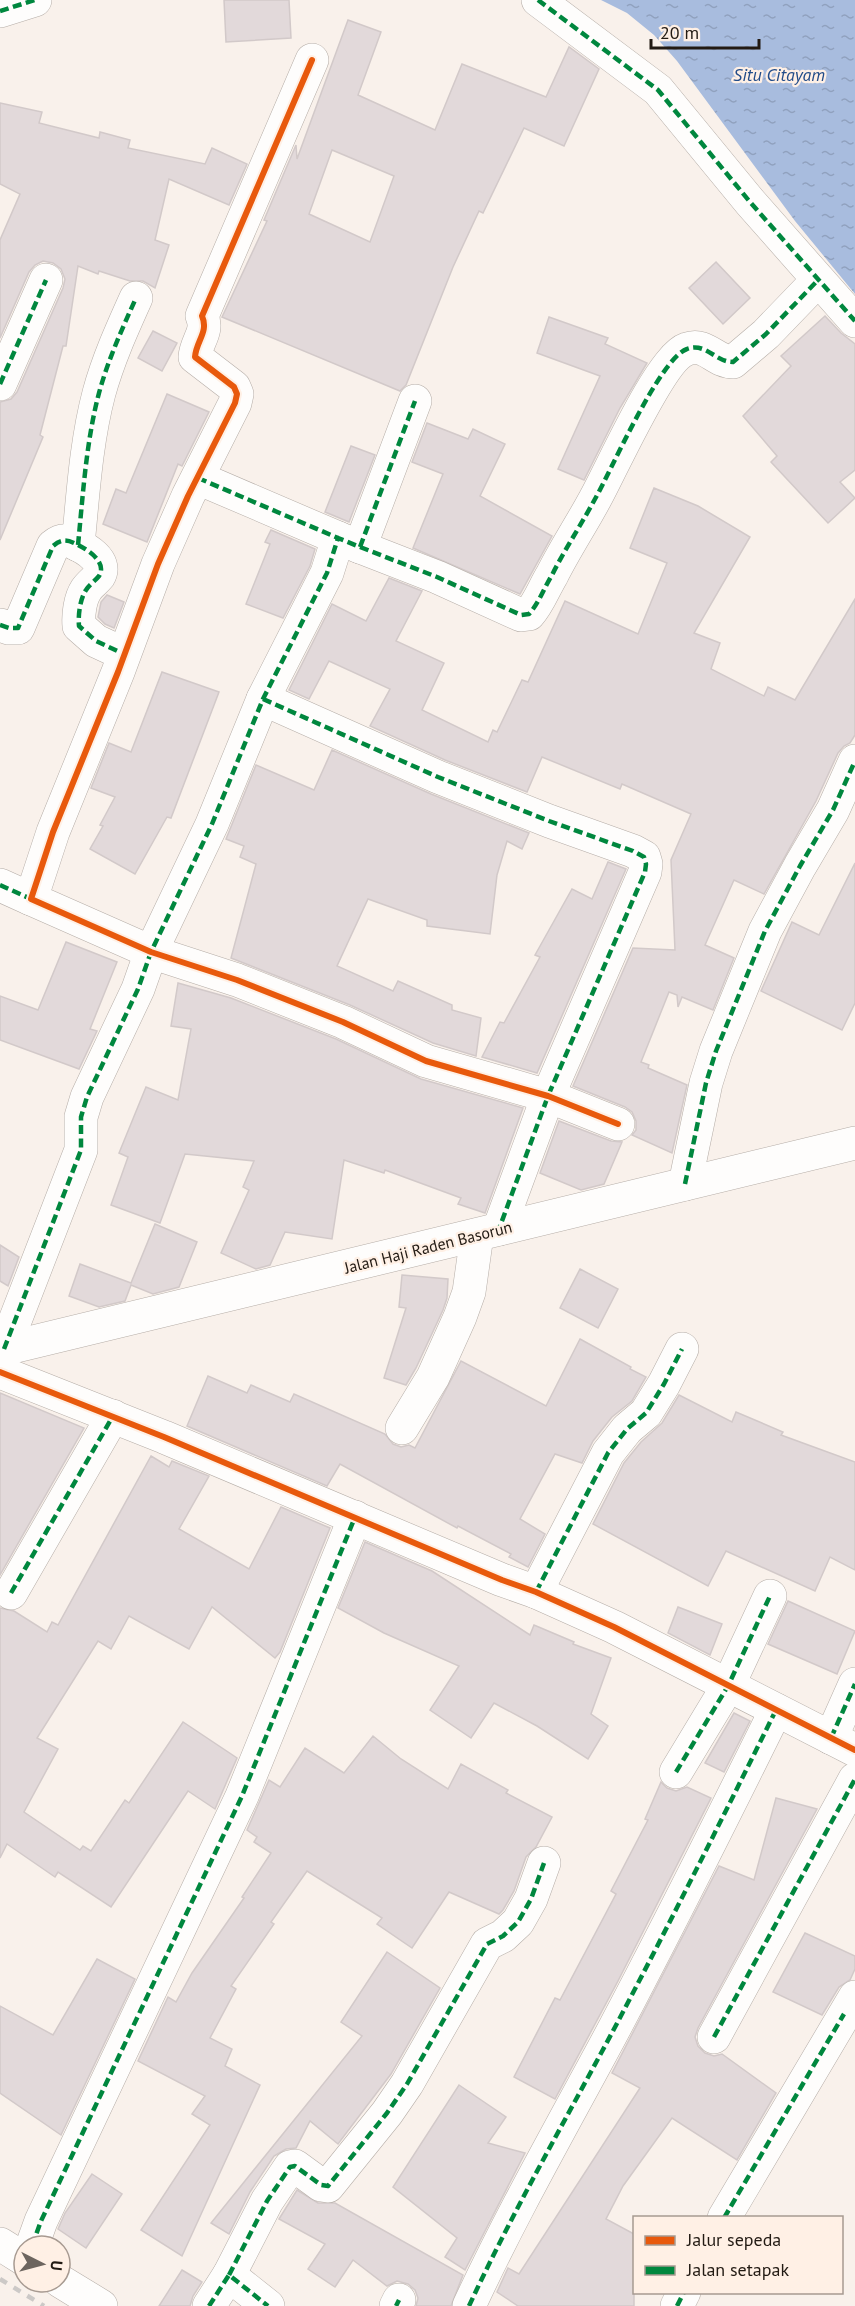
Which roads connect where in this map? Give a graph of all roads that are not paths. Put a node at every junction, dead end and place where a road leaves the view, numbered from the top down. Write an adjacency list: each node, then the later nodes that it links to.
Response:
1 (35, 0): 3 (street)
2 (538, 0): 6 (street)
3 (0, 11)
4 (312, 60): 11 (street)
5 (46, 280): 9 (street)
6 (818, 280): 8 (street); 12 (street)
7 (136, 298): 13 (street)
8 (855, 321)
9 (0, 384)
10 (414, 401): 12 (street)
11 (198, 478): 12 (street); 15 (street)
12 (349, 543): 16 (street)
13 (78, 545): 14 (street); 15 (street)
14 (0, 625)
15 (124, 654): 19 (street)
16 (263, 699): 20 (street); 21 (street)
17 (855, 760): 24 (street)
18 (0, 885): 19 (street)
19 (31, 899): 20 (street)
20 (151, 952): 21 (street); 27 (street)
21 (548, 1096): 22 (street); 25 (street)
22 (618, 1124)
23 (855, 1143): 24 (street, Jalan Haji Raden Basorun)
24 (685, 1184): 25 (street, Jalan Haji Raden Basorun)
25 (488, 1232): 27 (street, Jalan Haji Raden Basorun); 29 (street)
26 (682, 1348): 31 (street)
27 (1, 1357): 28 (street)
28 (113, 1416): 30 (street); 32 (street)
29 (402, 1428)
30 (355, 1517): 31 (street); 44 (street)
31 (536, 1592): 35 (street)
32 (10, 1593)
33 (770, 1596): 35 (street)
34 (855, 1684): 37 (street)
35 (728, 1686): 36 (street); 38 (street)
36 (776, 1710): 37 (street); 50 (street)
37 (843, 1744)
38 (676, 1772)
39 (855, 1779): 42 (street)
40 (544, 1863): 45 (street)
41 (851, 2010): 43 (street)
42 (714, 2037)
43 (725, 2216)
44 (36, 2234)
45 (229, 2275): 48 (street); 49 (street)
46 (72, 2288): 47 (street)
47 (101, 2306)
48 (208, 2306)
49 (268, 2306)
50 (469, 2306)

